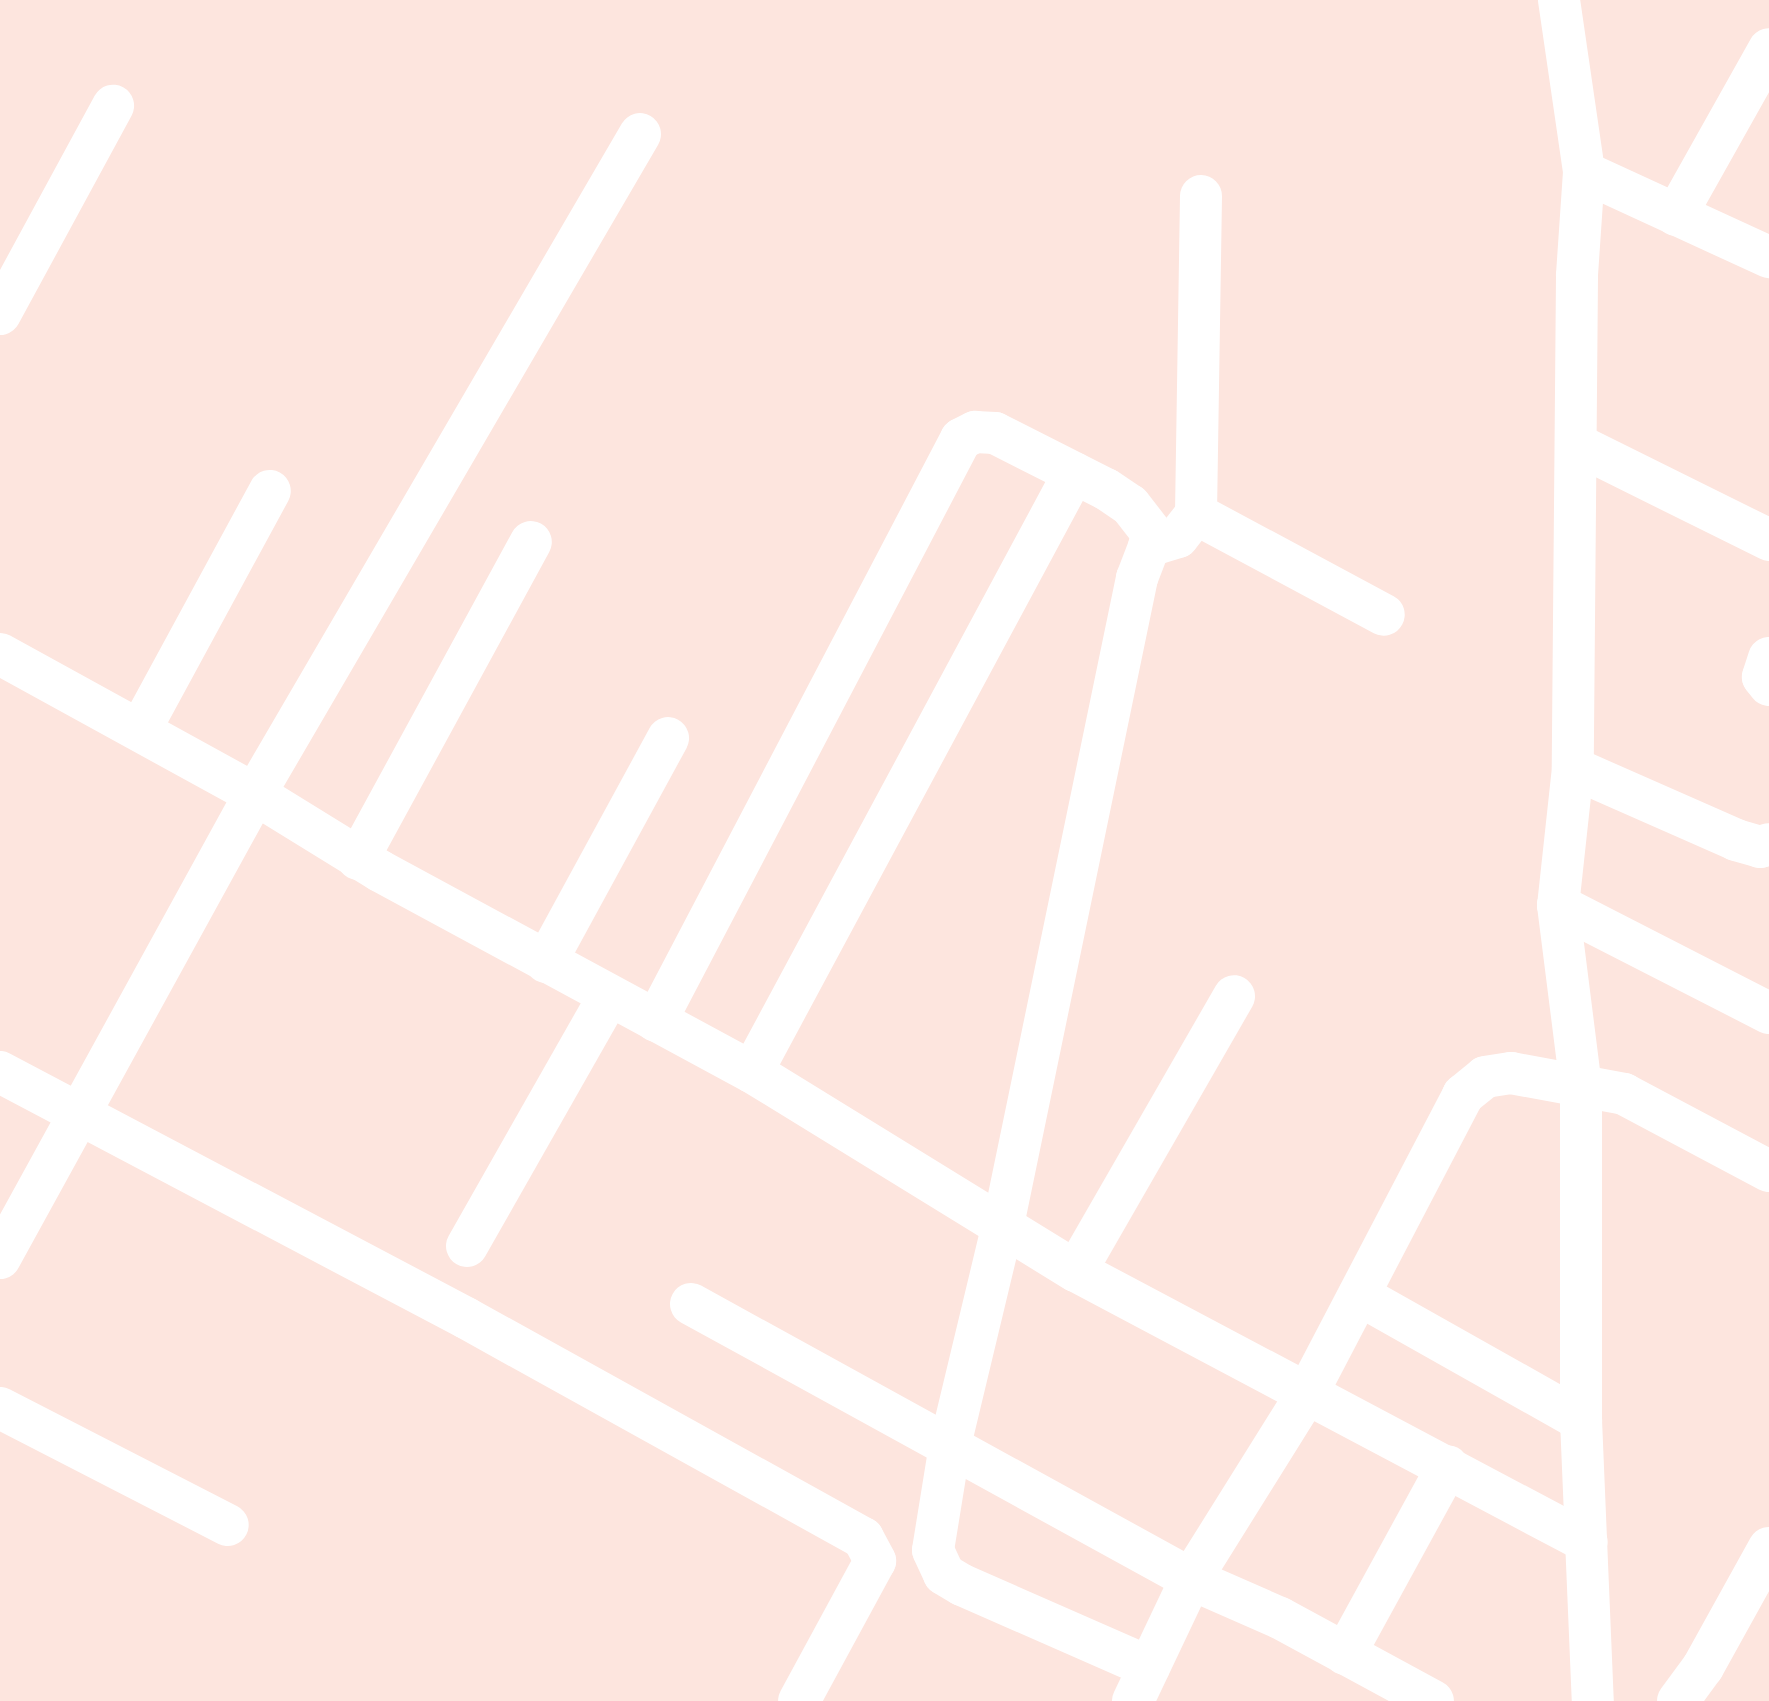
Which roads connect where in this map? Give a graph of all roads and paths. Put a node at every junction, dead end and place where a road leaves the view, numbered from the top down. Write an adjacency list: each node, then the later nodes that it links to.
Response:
1 (1559, 0): 5 (street)
2 (1769, 49): 7 (street)
3 (113, 106): 9 (street)
4 (640, 134): 24 (street)
5 (1584, 172): 7 (street); 10 (street)
6 (1201, 196): 13 (street)
7 (1676, 215): 8 (street)
8 (1767, 253)
9 (0, 314)
10 (1576, 444): 14 (street); 23 (street)
11 (1074, 473): 15 (street); 32 (street); 34 (street)
12 (270, 491): 21 (street)
13 (1196, 514): 15 (street); 17 (street)
14 (1769, 540)
15 (1158, 541): 38 (street)
16 (531, 542): 26 (street)
17 (1384, 615)
18 (0, 654): 21 (street)
19 (1769, 658): 20 (street)
20 (1769, 685)
21 (140, 730): 24 (street)
22 (668, 738): 28 (street)
23 (1573, 768): 25 (street); 27 (street)
24 (255, 794): 26 (street); 36 (street)
25 (1769, 844)
26 (358, 859): 28 (street)
27 (1558, 905): 31 (street); 35 (street)
28 (546, 962): 29 (street)
29 (609, 996): 32 (street); 39 (street)
30 (1234, 996): 41 (street)
31 (1769, 1013)
32 (656, 1021): 34 (street)
33 (0, 1072): 36 (street)
34 (752, 1072): 38 (street)
35 (1581, 1086): 37 (street); 42 (street); 46 (street)
36 (78, 1115): 40 (street); 55 (street)
37 (1769, 1171)
38 (1003, 1225): 41 (street); 47 (street)
39 (467, 1246)
40 (0, 1258)
41 (1076, 1271): 44 (street)
42 (1359, 1295): 44 (street); 46 (street)
43 (691, 1304): 47 (street)
44 (1309, 1390): 48 (street); 52 (street)
45 (0, 1408): 49 (street)
46 (1581, 1420): 50 (street)
47 (950, 1445): 52 (street); 54 (street)
48 (1448, 1466): 50 (street); 53 (street)
49 (228, 1525)
50 (1587, 1542): 57 (street)
51 (1769, 1548): 58 (street)
52 (1191, 1579): 53 (street); 54 (street)
53 (1345, 1654): 56 (street)
54 (1141, 1684)
55 (799, 1701)
56 (1433, 1701)
57 (1593, 1701)
58 (1678, 1701)

